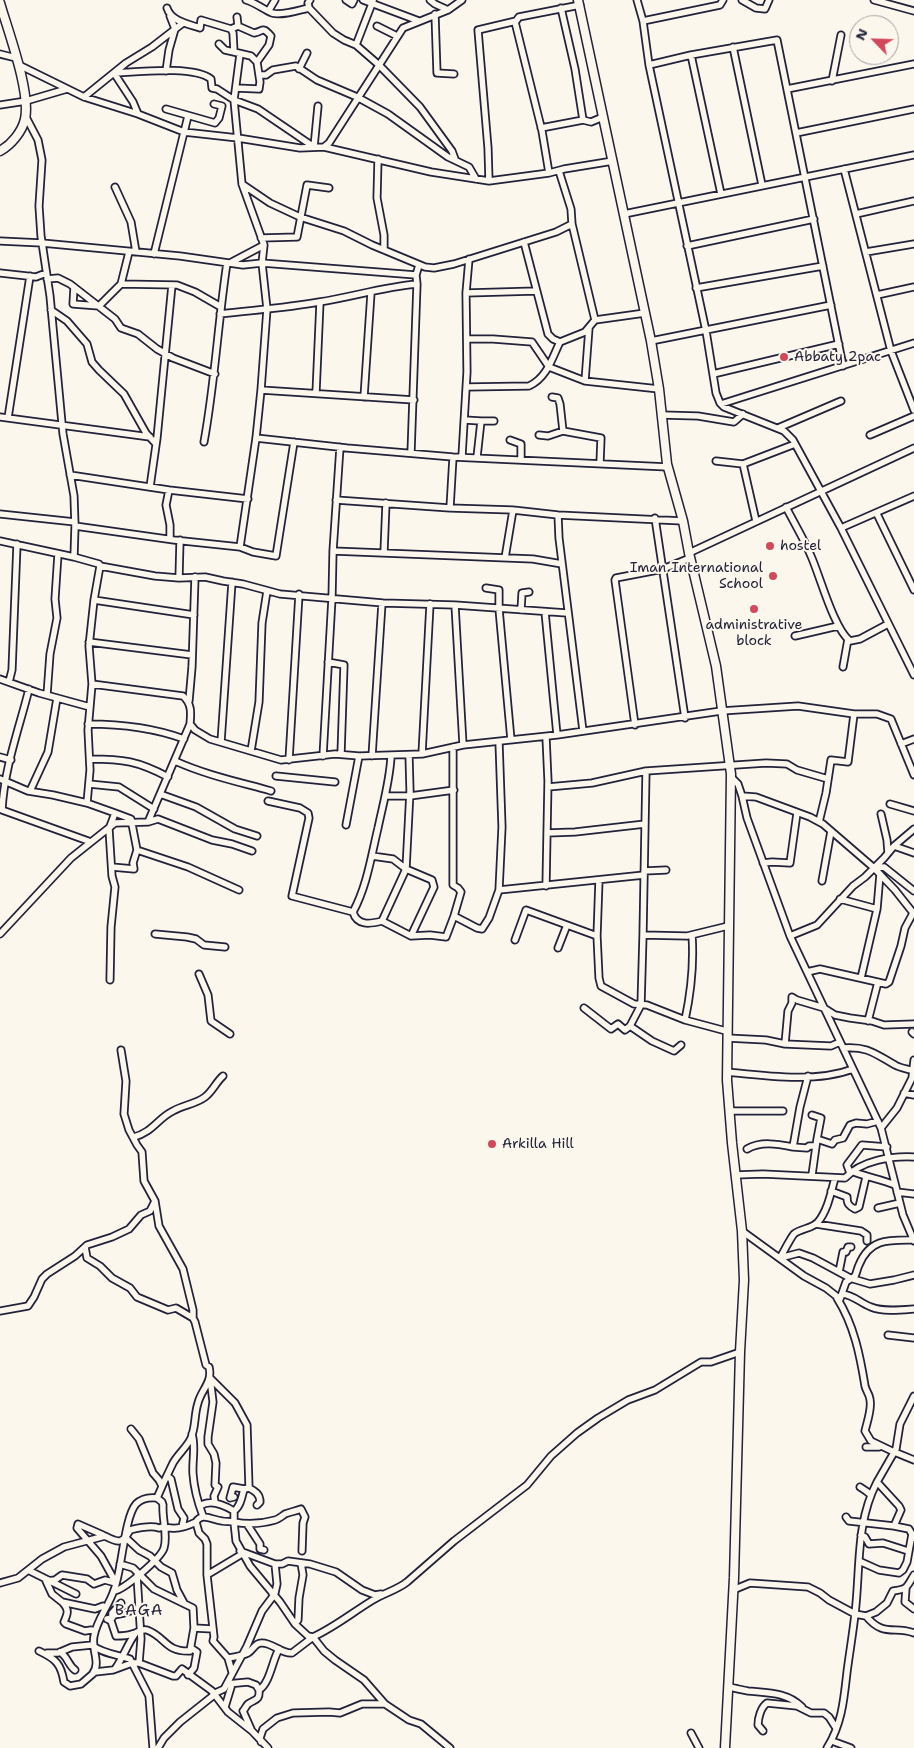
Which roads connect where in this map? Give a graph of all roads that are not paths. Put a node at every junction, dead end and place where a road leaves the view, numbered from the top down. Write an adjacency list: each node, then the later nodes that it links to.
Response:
1 (246, 0): 21 (street)
2 (275, 0): 21 (street)
3 (310, 0): 19 (street)
4 (346, 0): 5 (street)
5 (354, 0)
6 (362, 0): 14 (street)
7 (430, 0): 22 (street)
8 (462, 0): 22 (street)
9 (637, 0): 29 (street)
10 (723, 0): 29 (street)
11 (742, 0): 12 (street)
12 (768, 0)
13 (874, 0): 16 (street)
14 (373, 2): 27 (street); 38 (street)
15 (579, 2): 20 (street); 70 (street)
16 (891, 2): 23 (street)
17 (0, 3): 44 (street)
18 (167, 8): 25 (street)
19 (309, 8): 21 (street); 38 (street)
20 (561, 8): 28 (street); 71 (street)
21 (269, 10)
22 (448, 10): 24 (street)
23 (914, 11)
24 (436, 14): 27 (street); 52 (street)
25 (170, 16): 30 (street); 33 (street)
26 (237, 17): 31 (street)
27 (419, 21): 36 (street)
28 (515, 22): 72 (street); 88 (street)
29 (642, 22): 48 (street)
30 (183, 23): 33 (street); 34 (street)
31 (238, 26): 34 (street); 45 (street)
32 (377, 26): 36 (street)
33 (175, 29): 50 (street); 51 (street)
34 (231, 29): 40 (street)
35 (840, 35): 54 (street)
36 (398, 36): 47 (street)
37 (219, 44): 40 (street)
38 (356, 45): 47 (street)
39 (733, 48): 43 (street); 57 (street); 90 (street)
40 (237, 53): 45 (street); 55 (street)
41 (307, 53): 49 (street)
42 (0, 54): 44 (street)
43 (691, 55): 48 (street); 93 (street)
44 (17, 62): 56 (street); 61 (street)
45 (257, 62): 53 (street)
46 (914, 64): 54 (street)
47 (379, 65): 59 (street); 80 (street)
48 (649, 65): 95 (street)
49 (299, 69): 53 (street); 59 (street)
50 (166, 71): 51 (street); 60 (street)
51 (114, 73): 58 (street); 67 (street)
52 (454, 74)
53 (260, 75): 55 (street)
54 (832, 81): 57 (street)
55 (236, 88): 60 (street)
56 (68, 89): 58 (street); 61 (street)
57 (787, 89): 74 (street)
58 (84, 97): 67 (street)
59 (357, 97): 77 (street); 80 (street)
60 (234, 100): 75 (street); 76 (street)
61 (26, 101): 62 (street); 69 (street)
62 (0, 104)
63 (214, 104): 68 (street)
64 (318, 106): 76 (street)
65 (166, 109): 68 (street)
66 (914, 109): 74 (street)
67 (138, 114): 73 (street)
68 (188, 116): 73 (street)
69 (26, 117): 78 (street); 104 (street)
70 (603, 117): 71 (street); 82 (street)
71 (583, 120): 72 (street)
72 (541, 128): 85 (street)
73 (185, 132): 75 (street); 110 (street)
74 (796, 133): 86 (street)
75 (238, 138): 76 (street); 89 (street)
76 (314, 147): 77 (street)
77 (324, 147): 81 (street)
78 (0, 152)
79 (914, 155): 83 (street)
80 (455, 159): 87 (street)
81 (378, 160): 87 (street); 107 (street)
82 (613, 161): 84 (street); 96 (street)
83 (844, 169): 86 (street); 97 (street)
84 (559, 171): 85 (street); 100 (street)
85 (549, 174): 88 (street)
86 (805, 177): 90 (street); 99 (street)
87 (476, 179): 88 (street)
88 (489, 182)
89 (242, 184): 98 (street); 102 (street)
90 (762, 185): 93 (street)
91 (115, 187): 108 (street)
92 (329, 188): 98 (street)
93 (721, 194): 95 (street)
94 (914, 201): 97 (street)
95 (679, 203): 96 (street); 106 (street)
96 (624, 214): 136 (street)
97 (856, 214): 109 (street)
98 (301, 217): 102 (street); 107 (street)
99 (814, 219): 106 (street); 115 (street)
100 (572, 224): 103 (street); 137 (street)
101 (0, 241): 104 (street)
102 (263, 241): 112 (street); 113 (street)
103 (524, 242): 111 (street); 126 (street)
104 (42, 243): 108 (street); 119 (street)
105 (914, 244): 109 (street)
106 (687, 246): 125 (street)
107 (384, 250): 114 (street)
108 (132, 252): 110 (street); 120 (street)
109 (866, 252): 129 (street)
110 (154, 254): 112 (street)
111 (469, 259): 114 (street); 128 (street)
112 (229, 263): 113 (street); 135 (street)
113 (262, 263): 117 (street); 133 (street)
114 (419, 265): 117 (street)
115 (823, 266): 125 (street); 131 (street)
116 (0, 273): 118 (street)
117 (416, 275): 121 (street)
118 (30, 276): 119 (street); 166 (street)
119 (47, 276): 123 (street); 134 (street)
120 (121, 284): 122 (street); 132 (street)
121 (417, 284): 127 (street); 158 (street)
122 (172, 285): 135 (street); 146 (street)
123 (74, 287): 132 (street); 132 (street)
124 (914, 287): 129 (street)
125 (696, 288): 139 (street)
126 (536, 291): 128 (street); 142 (street)
127 (371, 293): 130 (street); 156 (street)
128 (466, 293): 140 (street)
129 (876, 294): 145 (street)
130 (320, 302): 133 (street); 155 (street)
131 (831, 305): 139 (street); 144 (street)
132 (99, 306): 146 (street)
133 (267, 309): 135 (street); 154 (street)
134 (51, 310): 170 (street); 175 (street)
135 (220, 310): 149 (street)
136 (644, 313): 137 (street); 141 (street)
137 (595, 320): 138 (street)
138 (589, 328): 142 (street); 151 (street)
139 (706, 331): 141 (street); 150 (street)
140 (467, 339): 148 (street); 152 (street)
141 (651, 341): 153 (street)
142 (560, 342): 148 (street)
143 (914, 343): 145 (street)
144 (839, 344): 147 (street); 150 (street)
145 (891, 351): 147 (street); 161 (street)
146 (165, 354): 149 (street); 178 (street)
147 (843, 366): 160 (street)
148 (549, 367): 151 (street); 152 (street)
149 (215, 374): 179 (street)
150 (713, 374): 160 (street)
151 (585, 381): 153 (street)
152 (467, 387): 167 (street)
153 (659, 389): 163 (street)
154 (261, 390): 155 (street); 176 (street)
155 (316, 393): 156 (street)
156 (364, 396): 158 (street)
157 (552, 397): 172 (street)
158 (414, 400): 184 (street)
159 (841, 401): 171 (street)
160 (721, 404): 162 (street)
161 (914, 410)
162 (743, 414): 163 (street); 171 (street)
163 (662, 416): 192 (street)
164 (914, 416): 174 (street)
165 (0, 417): 166 (street)
166 (8, 418): 170 (street)
167 (465, 420): 168 (street); 185 (street)
168 (481, 421): 169 (street); 187 (street)
169 (494, 421)
170 (62, 426): 175 (street); 193 (street)
171 (778, 428): 181 (street)
172 (563, 431): 173 (street); 190 (street)
173 (539, 435)
174 (870, 435)
175 (150, 437): 178 (street)
176 (256, 438): 180 (street); 198 (street)
177 (510, 440): 188 (street)
178 (157, 441): 194 (street)
179 (204, 442)
180 (294, 442): 182 (street); 217 (street)
181 (795, 444): 191 (street); 196 (street)
182 (340, 447): 184 (street); 199 (street)
183 (914, 448): 196 (street)
184 (411, 453): 186 (street)
185 (462, 456): 186 (street); 187 (street)
186 (453, 457): 203 (street)
187 (477, 458): 188 (street)
188 (522, 460): 190 (street)
189 (716, 461): 191 (street)
190 (600, 463): 192 (street)
191 (743, 464): 210 (street)
192 (668, 467): 209 (street)
193 (70, 475): 194 (street); 211 (street)
194 (150, 487): 195 (street)
195 (169, 490): 198 (street); 213 (street)
196 (820, 491): 202 (street); 212 (street)
197 (912, 497): 201 (street); 206 (street)
198 (248, 499): 217 (street)
199 (336, 500): 200 (street); 218 (street)
200 (386, 503): 203 (street); 219 (street)
201 (914, 506)
202 (786, 507): 210 (street); 246 (street)
203 (450, 508): 204 (street)
204 (513, 510): 207 (street); 223 (street)
205 (0, 514): 211 (street)
206 (877, 514): 212 (street); 231 (street)
207 (558, 515): 208 (street); 224 (street)
208 (655, 518): 209 (street); 226 (street)
209 (683, 520): 221 (street)
210 (756, 521): 221 (street)
211 (75, 524): 213 (street); 222 (street)
212 (841, 528): 245 (street)
213 (170, 539): 214 (street)
214 (180, 540): 217 (street); 228 (street)
215 (0, 541): 216 (street)
216 (17, 544): 220 (street); 255 (street)
217 (240, 546)
218 (332, 551): 219 (street); 235 (street)
219 (384, 552): 223 (street)
220 (58, 554): 222 (street); 258 (street)
221 (689, 555): 226 (street); 262 (street)
222 (74, 557): 225 (street)
223 (505, 558): 224 (street)
224 (562, 564): 243 (street)
225 (100, 566): 228 (street); 236 (street)
226 (663, 569): 264 (street); 267 (street)
227 (195, 577): 228 (street); 229 (street); 244 (street)
228 (179, 578)
229 (232, 582): 232 (street); 274 (street)
230 (486, 588): 240 (street)
231 (914, 590)
232 (267, 591): 234 (street); 279 (street)
233 (529, 592): 241 (street)
234 (299, 594): 235 (street); 290 (street)
235 (332, 598): 237 (street); 251 (street)
236 (94, 600): 244 (street); 249 (street)
237 (382, 603): 238 (street); 285 (street)
238 (430, 604): 239 (street); 281 (street)
239 (455, 605): 240 (street); 277 (street)
240 (498, 609): 241 (street); 273 (street)
241 (521, 610): 242 (street)
242 (545, 612): 243 (street); 269 (street)
243 (567, 613): 268 (street)
244 (194, 614): 250 (street)
245 (888, 624): 248 (street); 253 (street)
246 (838, 626): 247 (street); 248 (street)
247 (795, 636)
248 (848, 639): 252 (street)
249 (89, 642): 250 (street); 256 (street)
250 (192, 655): 260 (street)
251 (328, 662): 280 (street); 283 (street)
252 (843, 667)
253 (914, 675)
254 (0, 679): 255 (street)
255 (9, 682): 257 (street)
256 (92, 684): 260 (street); 261 (street)
257 (29, 689): 258 (street); 289 (street)
258 (47, 695): 259 (street)
259 (57, 698): 261 (street); 304 (street)
260 (189, 701): 266 (street)
261 (90, 707): 265 (street)
262 (721, 711): 263 (street); 264 (street); 292 (street)
263 (854, 714): 276 (street); 298 (street)
264 (685, 718): 267 (street)
265 (88, 724): 271 (street); 288 (street)
266 (190, 724): 271 (street); 274 (street)
267 (635, 725): 268 (street)
268 (583, 731): 269 (street)
269 (558, 735): 270 (street)
270 (546, 737): 273 (street); 302 (street)
271 (184, 739): 291 (street)
272 (914, 739): 276 (street)
273 (511, 740): 275 (street)
274 (221, 742): 279 (street)
275 (499, 742): 277 (street); 346 (street)
276 (901, 744): 294 (street)
277 (463, 745): 278 (street)
278 (453, 747): 281 (street); 303 (street)
279 (251, 751): 290 (street)
280 (341, 754): 283 (street); 284 (street)
281 (422, 754): 282 (street)
282 (409, 755): 286 (street); 308 (street)
283 (323, 756): 290 (street)
284 (359, 756): 285 (street); 322 (street)
285 (372, 756): 286 (street)
286 (391, 756): 307 (street)
287 (0, 757): 289 (street)
288 (90, 759): 296 (street); 301 (street)
289 (11, 760): 299 (street)
290 (289, 760)
291 (175, 761): 296 (street); 305 (street)
292 (729, 765): 293 (street); 297 (street); 298 (street)
293 (646, 771): 302 (street); 321 (street)
294 (914, 775)
295 (276, 776): 300 (street)
296 (168, 777): 306 (street)
297 (731, 777): 309 (street); 355 (street)
298 (828, 779): 319 (street)
299 (3, 780): 304 (street); 328 (street)
300 (335, 782)
301 (89, 784): 311 (street); 313 (street)
302 (548, 787): 326 (street)
303 (454, 790): 308 (street); 352 (street)
304 (30, 791): 311 (street)
305 (271, 791)
306 (160, 794): 313 (street); 327 (street)
307 (385, 796): 308 (street); 334 (street)
308 (410, 796): 337 (street)
309 (742, 796): 316 (street); 335 (street)
310 (268, 801): 350 (street)
311 (86, 803): 315 (street)
312 (890, 804): 314 (street)
313 (154, 809): 318 (street)
314 (914, 811)
315 (115, 813): 320 (street); 323 (street)
316 (797, 813): 319 (street); 335 (street)
317 (881, 814): 332 (street)
318 (148, 822): 320 (street); 331 (street)
319 (819, 822): 325 (street)
320 (131, 823): 323 (street); 330 (street)
321 (645, 824): 326 (street); 340 (street)
322 (346, 825)
323 (109, 829): 328 (street); 336 (street)
324 (914, 829): 329 (street)
325 (831, 831): 338 (street); 343 (street)
326 (547, 833): 344 (street)
327 (257, 836)
328 (91, 842): 356 (street)
329 (894, 846): 332 (street); 333 (street)
330 (136, 850): 336 (street); 345 (street)
331 (252, 851)
332 (888, 853): 338 (street)
333 (914, 853)
334 (372, 856): 337 (street); 350 (street)
335 (763, 863): 362 (street)
336 (112, 867): 369 (street)
337 (406, 868): 353 (street); 360 (street)
338 (874, 868): 341 (street); 347 (street); 348 (street)
339 (666, 870): 340 (street)
340 (644, 873): 342 (street); 358 (street)
341 (880, 874): 349 (street); 351 (street)
342 (599, 880): 344 (street); 361 (street)
343 (822, 881)
344 (546, 886): 346 (street)
345 (239, 890)
346 (499, 890): 352 (street)
347 (914, 891)
348 (840, 899): 349 (street); 362 (street)
349 (877, 909): 368 (street)
350 (353, 912): 353 (street)
351 (914, 913): 370 (street)
352 (454, 916): 360 (street)
353 (382, 921): 360 (street)
354 (566, 925): 361 (street); 363 (street); 365 (street)
355 (728, 926): 359 (street); 379 (street)
356 (0, 934)
357 (155, 934): 364 (street)
358 (643, 935): 359 (street); 371 (street)
359 (692, 935): 374 (street)
360 (411, 936)
361 (598, 936): 371 (street)
362 (790, 936): 366 (street)
363 (515, 940)
364 (226, 947)
365 (558, 948)
366 (807, 972): 368 (street); 373 (street)
367 (199, 974): 378 (street)
368 (861, 978): 370 (street)
369 (110, 980)
370 (878, 982): 375 (street)
371 (640, 1005): 374 (street); 377 (street)
372 (584, 1008): 377 (street)
373 (824, 1008): 375 (street); 380 (street); 382 (street)
374 (685, 1020): 379 (street)
375 (868, 1021): 376 (street)
376 (914, 1024)
377 (630, 1026): 381 (street)
378 (230, 1034)
379 (727, 1034): 380 (street); 387 (street)
380 (785, 1044): 382 (street)
381 (680, 1045)
382 (842, 1045): 385 (street); 386 (street)
383 (120, 1050): 397 (street)
384 (914, 1060): 386 (street)
385 (853, 1069): 389 (street); 395 (street)
386 (913, 1071): 390 (street)
387 (726, 1072): 389 (street); 392 (street)
388 (223, 1076): 397 (street)
389 (808, 1076): 399 (street)
390 (904, 1093): 391 (street); 396 (street)
391 (914, 1095)
392 (729, 1111): 393 (street); 405 (street)
393 (783, 1111)
394 (812, 1115): 398 (street)
395 (878, 1121): 396 (street); 398 (street)
396 (881, 1128): 400 (street)
397 (134, 1138): 413 (street)
398 (816, 1143): 399 (street); 406 (street)
399 (793, 1147): 401 (street)
400 (887, 1147): 403 (street); 404 (street)
401 (747, 1149)
402 (913, 1155): 403 (street)
403 (890, 1158): 404 (street); 409 (street)
404 (851, 1172): 407 (street); 408 (street)
405 (735, 1175): 406 (street); 417 (street)
406 (812, 1176): 408 (street)
407 (866, 1177): 409 (street); 410 (street)
408 (835, 1178): 410 (street)
409 (895, 1185): 411 (street)
410 (831, 1191): 416 (street)
411 (897, 1192): 412 (street); 414 (street)
412 (914, 1194)
413 (155, 1201): 420 (street); 429 (street)
414 (900, 1203): 415 (street); 418 (street)
415 (878, 1208)
416 (816, 1224): 419 (street); 422 (street)
417 (742, 1231): 422 (street); 432 (street)
418 (914, 1240): 425 (street)
419 (867, 1241)
420 (85, 1247): 428 (street); 429 (street)
421 (852, 1248): 423 (street)
422 (780, 1258): 423 (street); 426 (street)
423 (838, 1272): 425 (street)
424 (914, 1275): 425 (street)
425 (850, 1278): 426 (street)
426 (840, 1296): 427 (street); 438 (street)
427 (914, 1308)
428 (0, 1311)
429 (193, 1318): 433 (street)
430 (888, 1335): 431 (street)
431 (914, 1338)
432 (740, 1352): 482 (street); 484 (street)
433 (210, 1378): 436 (street); 444 (street); 448 (street)
434 (914, 1396): 438 (street)
435 (131, 1429): 442 (street)
436 (192, 1434): 440 (street); 450 (street)
437 (866, 1447): 438 (street)
438 (894, 1452): 439 (street); 441 (street)
439 (914, 1460)
440 (167, 1476): 442 (street); 459 (street)
441 (877, 1482): 445 (street); 458 (street)
442 (162, 1486): 447 (street)
443 (860, 1487): 445 (street)
444 (246, 1488): 446 (street); 449 (street); 451 (street)
445 (871, 1495): 455 (street)
446 (234, 1497)
447 (157, 1498): 457 (street); 463 (street)
448 (215, 1503): 450 (street); 451 (street)
449 (257, 1505)
450 (200, 1506): 453 (street)
451 (234, 1510): 454 (street)
452 (846, 1517): 455 (street)
453 (199, 1519): 454 (street); 459 (street); 476 (street)
454 (234, 1522): 456 (street); 468 (street)
455 (862, 1522): 458 (street); 460 (street)
456 (247, 1524): 465 (street); 466 (street)
457 (163, 1526): 459 (street); 463 (street); 469 (street)
458 (894, 1526): 462 (street)
459 (182, 1527)
460 (861, 1534): 467 (street); 470 (street)
461 (105, 1536): 463 (street); 464 (street); 464 (street)
462 (913, 1536): 467 (street)
463 (126, 1538): 469 (street); 472 (street)
464 (88, 1540): 474 (street); 480 (street)
465 (264, 1550)
466 (302, 1551)
467 (908, 1551): 470 (street)
468 (241, 1552): 473 (street); 476 (street); 486 (street)
469 (155, 1560): 477 (street); 489 (street)
470 (859, 1561): 493 (street)
471 (301, 1563): 473 (street); 484 (street); 496 (street)
472 (120, 1564): 477 (street); 480 (street)
473 (275, 1564): 486 (street)
474 (28, 1570): 478 (street); 479 (street)
475 (914, 1574): 481 (street)
476 (207, 1575): 498 (street)
477 (138, 1576): 483 (street); 489 (street); 490 (street)
478 (46, 1581): 480 (street); 485 (street); 487 (street)
479 (0, 1583)
480 (116, 1583): 483 (street)
481 (906, 1588): 491 (street); 494 (street)
482 (733, 1590): 493 (street); 517 (street)
483 (114, 1591): 492 (street)
484 (386, 1593): 502 (street)
485 (76, 1594)
486 (273, 1594): 496 (street); 507 (street)
487 (62, 1602): 492 (street); 499 (street)
488 (121, 1603): 495 (street)
489 (184, 1603): 497 (street)
490 (139, 1608): 495 (street); 500 (street)
491 (914, 1609)
492 (104, 1611): 495 (street); 499 (street)
493 (855, 1614): 494 (street); 523 (street)
494 (866, 1616): 501 (street)
495 (111, 1618): 500 (street)
496 (295, 1624): 502 (street)
497 (194, 1628): 498 (street); 504 (street)
498 (213, 1629): 509 (street)
499 (95, 1631): 503 (street)
500 (138, 1633): 504 (street); 508 (street); 510 (street)
501 (914, 1633)
502 (313, 1637): 505 (street); 520 (street)
503 (93, 1646): 506 (street); 508 (street); 514 (street)
504 (191, 1648): 515 (street)
505 (279, 1649): 507 (street); 518 (street)
506 (60, 1652): 511 (street); 514 (street)
507 (241, 1655): 509 (street); 513 (street)
508 (124, 1657): 510 (street); 512 (street)
509 (228, 1658): 513 (street)
510 (136, 1663): 512 (street); 515 (street); 529 (street)
511 (76, 1670)
512 (113, 1670): 514 (street)
513 (232, 1672): 516 (street)
514 (93, 1673)
515 (188, 1674): 519 (street)
516 (230, 1684): 518 (street); 519 (street); 521 (street)
517 (728, 1687): 522 (street); 534 (street)
518 (259, 1690): 524 (street)
519 (214, 1695): 521 (street); 530 (street)
520 (385, 1704): 528 (street); 532 (street)
521 (225, 1707): 524 (street)
522 (804, 1709): 523 (street); 525 (street)
523 (836, 1728): 527 (street)
524 (252, 1731): 528 (street)
525 (763, 1731)
526 (690, 1733): 533 (street)
527 (832, 1740): 535 (street); 536 (street)
528 (261, 1742): 531 (street)
529 (153, 1748)
530 (158, 1748)
531 (268, 1748)
532 (450, 1748)
533 (700, 1748)
534 (725, 1748)
535 (827, 1748)
536 (851, 1748)

